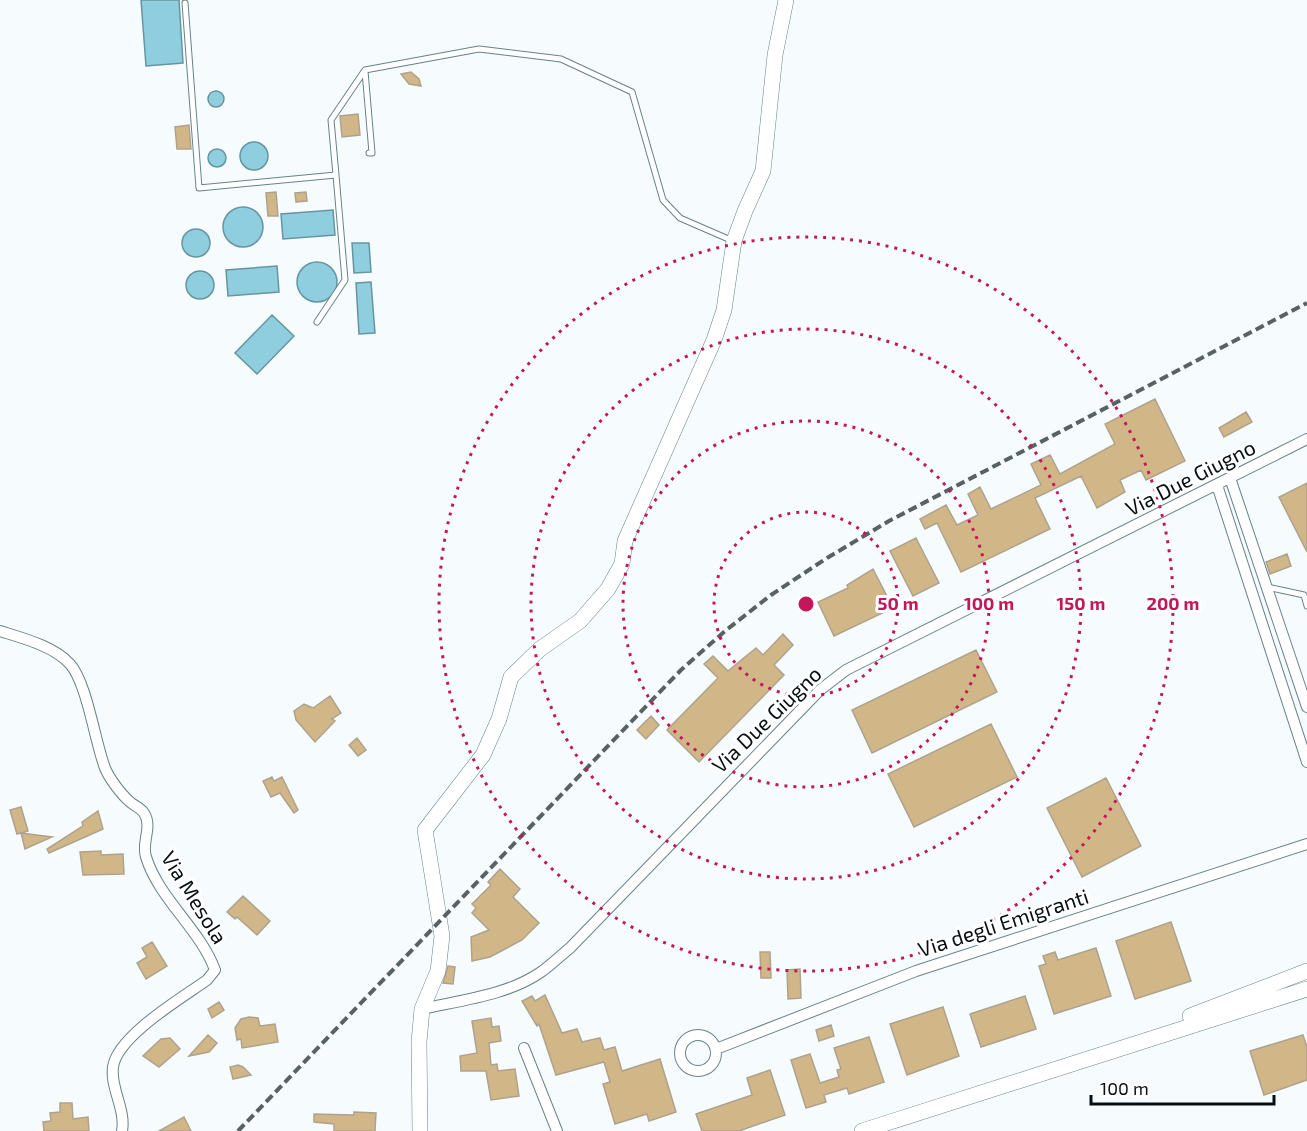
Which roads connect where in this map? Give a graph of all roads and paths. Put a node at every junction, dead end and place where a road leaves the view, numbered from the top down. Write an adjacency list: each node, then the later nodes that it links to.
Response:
1 (786, 0): 6 (street)
2 (185, 3): 5 (lane)
3 (365, 70): 4 (lane); 5 (lane); 6 (lane)
4 (369, 153)
5 (336, 175): 7 (lane)
6 (734, 241): 21 (street)
7 (317, 322)
8 (1307, 439): 9 (street, Via Due Giugno)
9 (1230, 478): 10 (street, Via Due Giugno); 11 (street)
10 (1217, 485): 15 (street); 21 (street, Via Due Giugno)
11 (1267, 587): 12 (lane); 14 (street)
12 (1307, 606)
13 (0, 631): 25 (street, Via Mesola)
14 (1307, 707)
15 (1307, 762)
16 (1307, 844): 23 (street, Via degli Emigranti)
17 (1307, 971): 24 (street)
18 (1307, 983): 20 (street)
19 (1307, 989): 20 (street)
20 (1283, 996): 24 (street)
21 (422, 1009): 26 (street)
22 (524, 1048): 27 (street)
23 (716, 1049)
24 (1082, 1059): 28 (street)
25 (122, 1131)
26 (420, 1131)
27 (556, 1131)
28 (862, 1131)

